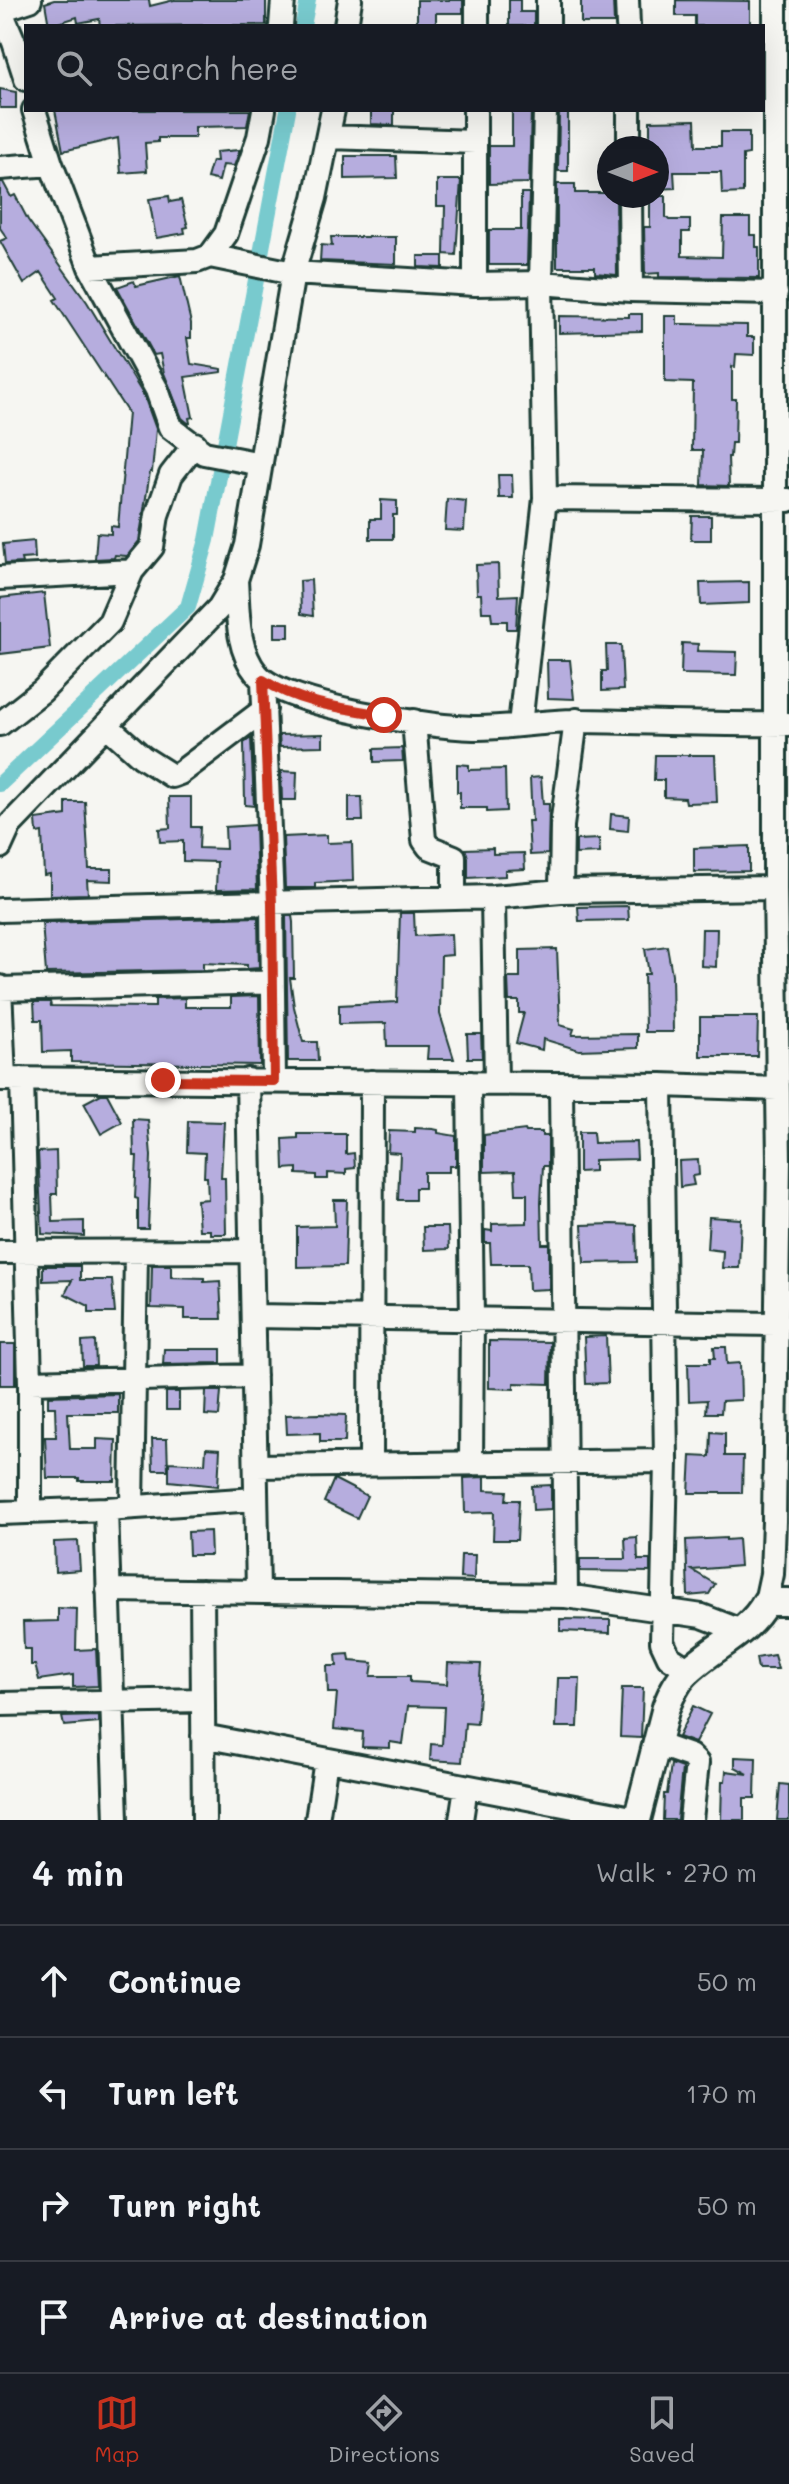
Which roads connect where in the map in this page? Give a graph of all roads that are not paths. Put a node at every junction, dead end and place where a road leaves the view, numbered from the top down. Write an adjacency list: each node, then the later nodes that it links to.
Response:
1 (30, 0): 8 (street)
2 (283, 0): 9 (street)
3 (350, 0): 10 (street)
4 (477, 0): 11 (street)
5 (548, 0): 12 (street)
6 (627, 0): 13 (street)
7 (775, 0): 33 (street)
8 (0, 10): 14 (street)
9 (281, 24)
10 (346, 24)
11 (477, 24)
12 (548, 24)
13 (628, 24)
14 (24, 73)
15 (35, 112): 24 (street)
16 (264, 112): 27 (street)
17 (333, 112): 22 (street)
18 (475, 112): 23 (street)
19 (545, 112): 30 (street)
20 (629, 112): 21 (street)
21 (629, 136)
22 (329, 137): 23 (street); 29 (street)
23 (475, 142): 31 (street)
24 (51, 164): 25 (street); 28 (street)
25 (0, 168)
26 (630, 208): 32 (street)
27 (210, 256): 28 (street); 29 (street)
28 (90, 267): 34 (street)
29 (288, 273): 31 (street); 35 (street)
30 (541, 283): 31 (street); 32 (street); 36 (street)
31 (475, 284)
32 (631, 290): 33 (street)
33 (776, 293): 37 (street)
34 (199, 449): 35 (street); 38 (street)
35 (255, 463): 40 (street)
36 (545, 498): 37 (street); 48 (street)
37 (782, 500): 46 (street)
38 (132, 571): 39 (street); 45 (street)
39 (0, 578)
40 (236, 580): 41 (street); 47 (street)
41 (263, 680): 42 (street); 44 (street)
42 (265, 709): 47 (street); 54 (street)
43 (576, 720): 46 (street); 48 (street); 51 (street)
44 (414, 721): 48 (street); 53 (street)
45 (0, 724)
46 (782, 724): 50 (street)
47 (106, 725): 49 (street)
48 (520, 725)
49 (0, 847)
50 (775, 888): 51 (street); 56 (street)
51 (561, 891): 52 (street)
52 (493, 897): 53 (street); 64 (street)
53 (454, 898): 54 (street)
54 (272, 904): 55 (street); 57 (street)
55 (0, 910)
56 (782, 935): 67 (street)
57 (271, 982): 58 (street); 61 (street)
58 (0, 988): 59 (street)
59 (9, 1079): 60 (street); 71 (street)
60 (248, 1080): 61 (street); 69 (street)
61 (274, 1081): 62 (street)
62 (372, 1082): 63 (street); 74 (street)
63 (469, 1083): 64 (street); 75 (street)
64 (496, 1083): 65 (street)
65 (561, 1084): 66 (street); 76 (street)
66 (661, 1085): 67 (street); 77 (street)
67 (777, 1089): 68 (street)
68 (784, 1160): 78 (street)
69 (251, 1251): 72 (street); 73 (street)
70 (0, 1252): 71 (street)
71 (27, 1252): 72 (street); 81 (street)
72 (136, 1253): 80 (street)
73 (253, 1316): 74 (street); 79 (street)
74 (372, 1318): 75 (street); 85 (street)
75 (472, 1319): 76 (street); 83 (street)
76 (563, 1320): 77 (street); 84 (street)
77 (665, 1321): 78 (street); 82 (street)
78 (777, 1324): 97 (street)
79 (254, 1376): 80 (street); 86 (street)
80 (133, 1379): 81 (street); 88 (street)
81 (30, 1382): 90 (street)
82 (666, 1461): 84 (street); 96 (street)
83 (471, 1462): 84 (street); 85 (street)
84 (563, 1462): 95 (street)
85 (371, 1463): 86 (street)
86 (256, 1466): 87 (street)
87 (256, 1499): 88 (street); 94 (street)
88 (132, 1507): 89 (street)
89 (106, 1509): 90 (street); 92 (street)
90 (30, 1511): 91 (street)
91 (0, 1513)
92 (108, 1590): 93 (street); 101 (street)
93 (202, 1591): 94 (street); 100 (street)
94 (258, 1591): 95 (street)
95 (566, 1596): 96 (street)
96 (664, 1610): 97 (street); 99 (street)
97 (763, 1613): 98 (main road); 99 (main road)
98 (789, 1618)
99 (689, 1670): 104 (main road)
100 (202, 1700): 101 (street); 103 (street)
101 (113, 1701): 102 (street); 107 (street)
102 (0, 1704)
103 (203, 1736): 105 (street); 108 (street)
104 (656, 1744): 111 (main road); 112 (street)
105 (326, 1760): 106 (street); 109 (street)
106 (466, 1787): 110 (street); 111 (street)
107 (116, 1820)
108 (204, 1820)
109 (317, 1820)
110 (461, 1820)
111 (637, 1820)
112 (691, 1820)

